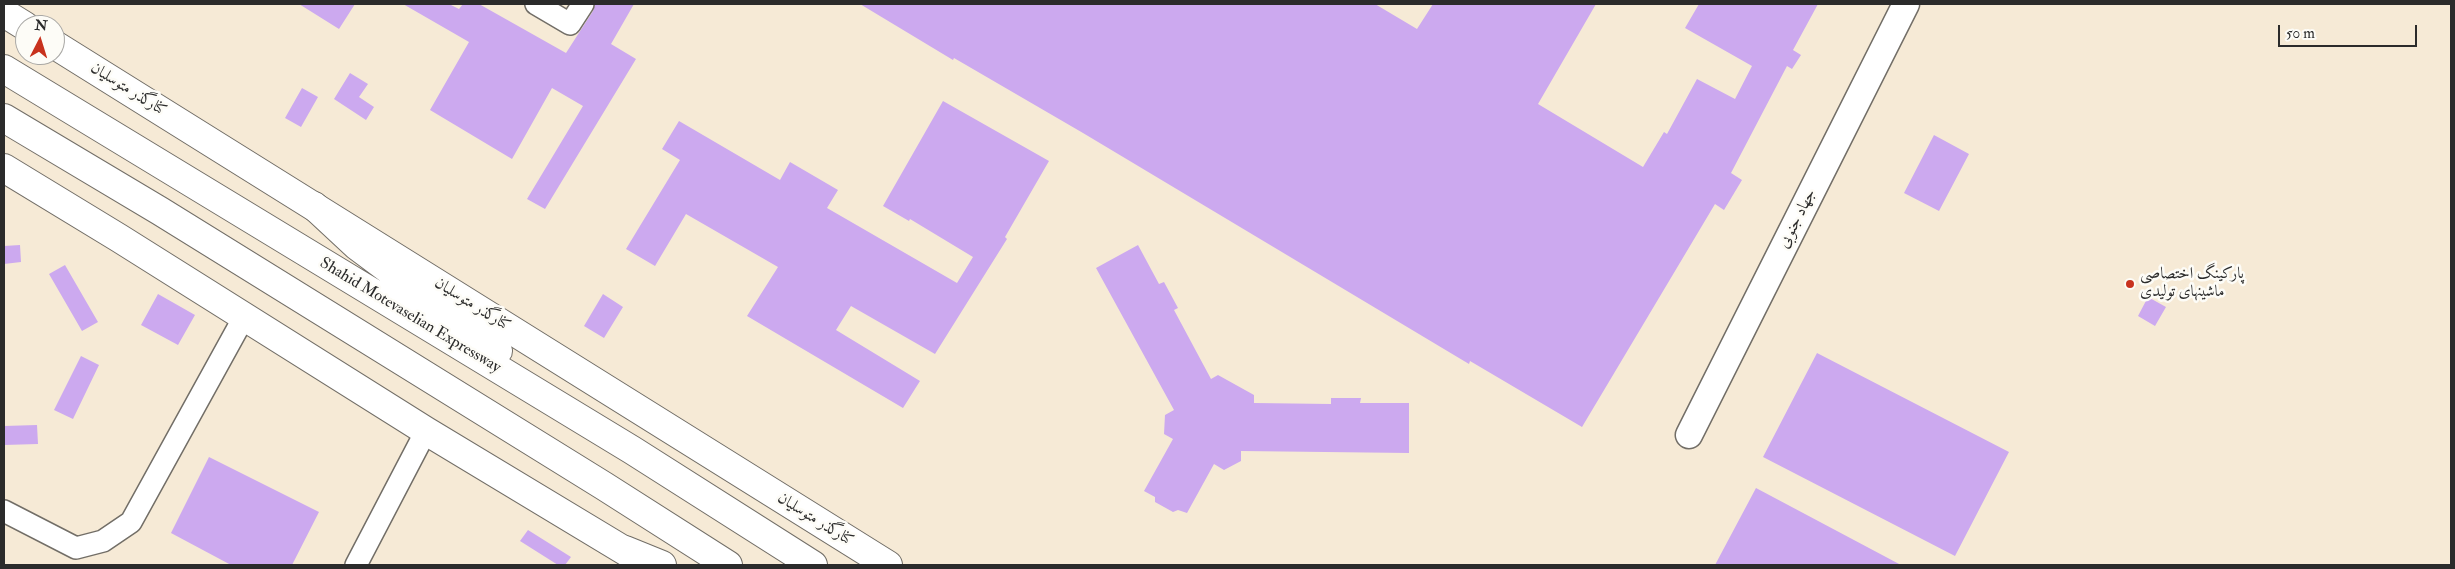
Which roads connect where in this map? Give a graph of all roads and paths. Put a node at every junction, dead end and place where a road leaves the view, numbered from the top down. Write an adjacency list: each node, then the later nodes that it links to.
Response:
1 (536, 4): 2 (street)
2 (583, 4)
3 (1906, 4): 13 (street, جهاد جنوبی)
4 (4, 13): 5 (main road)
5 (15, 20)
6 (65, 51): 10 (main road, کنارگذر متوسلیان)
7 (4, 69): 14 (main road, Shahid Motevaselian Expressway)
8 (4, 118): 20 (main road)
9 (4, 168): 11 (main road)
10 (314, 206): 14 (main road); 22 (main road, کنارگذر متوسلیان)
11 (244, 317): 12 (main road); 15 (street)
12 (426, 431): 16 (main road); 17 (street)
13 (1689, 435)
14 (632, 450): 21 (main road, Shahid Motevaselian Expressway)
15 (4, 511)
16 (625, 550): 18 (main road); 19 (main road)
17 (356, 565)
18 (650, 565)
19 (662, 565)
20 (728, 565)
21 (813, 565)
22 (888, 565)

